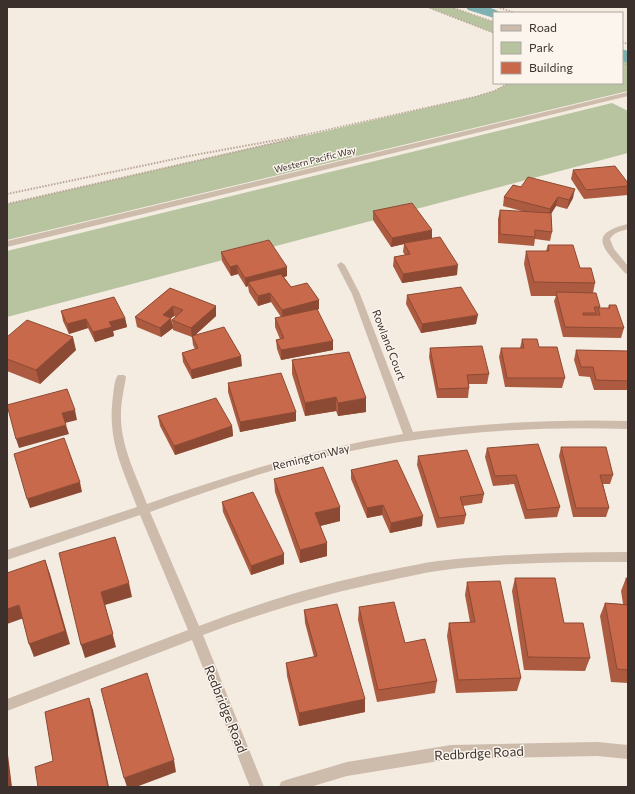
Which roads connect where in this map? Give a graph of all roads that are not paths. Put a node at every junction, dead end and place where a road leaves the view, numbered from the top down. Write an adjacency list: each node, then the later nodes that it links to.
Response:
1 (628, 94): 3 (street, Western Pacific Way)
2 (628, 226): 5 (street)
3 (7, 244)
4 (341, 265): 8 (street, Rowland Court)
5 (628, 271)
6 (121, 377): 9 (street, Redbridge Road)
7 (628, 425): 8 (street, Remington Way)
8 (410, 436): 9 (street, Remington Way)
9 (143, 509): 10 (street, Remington Way); 12 (street, Redbridge Road)
10 (7, 555)
11 (628, 557): 12 (street)
12 (195, 632): 13 (street); 15 (street, Redbridge Road)
13 (7, 705)
14 (628, 752): 16 (street, Redbrdge Road)
15 (257, 787)
16 (286, 787)

